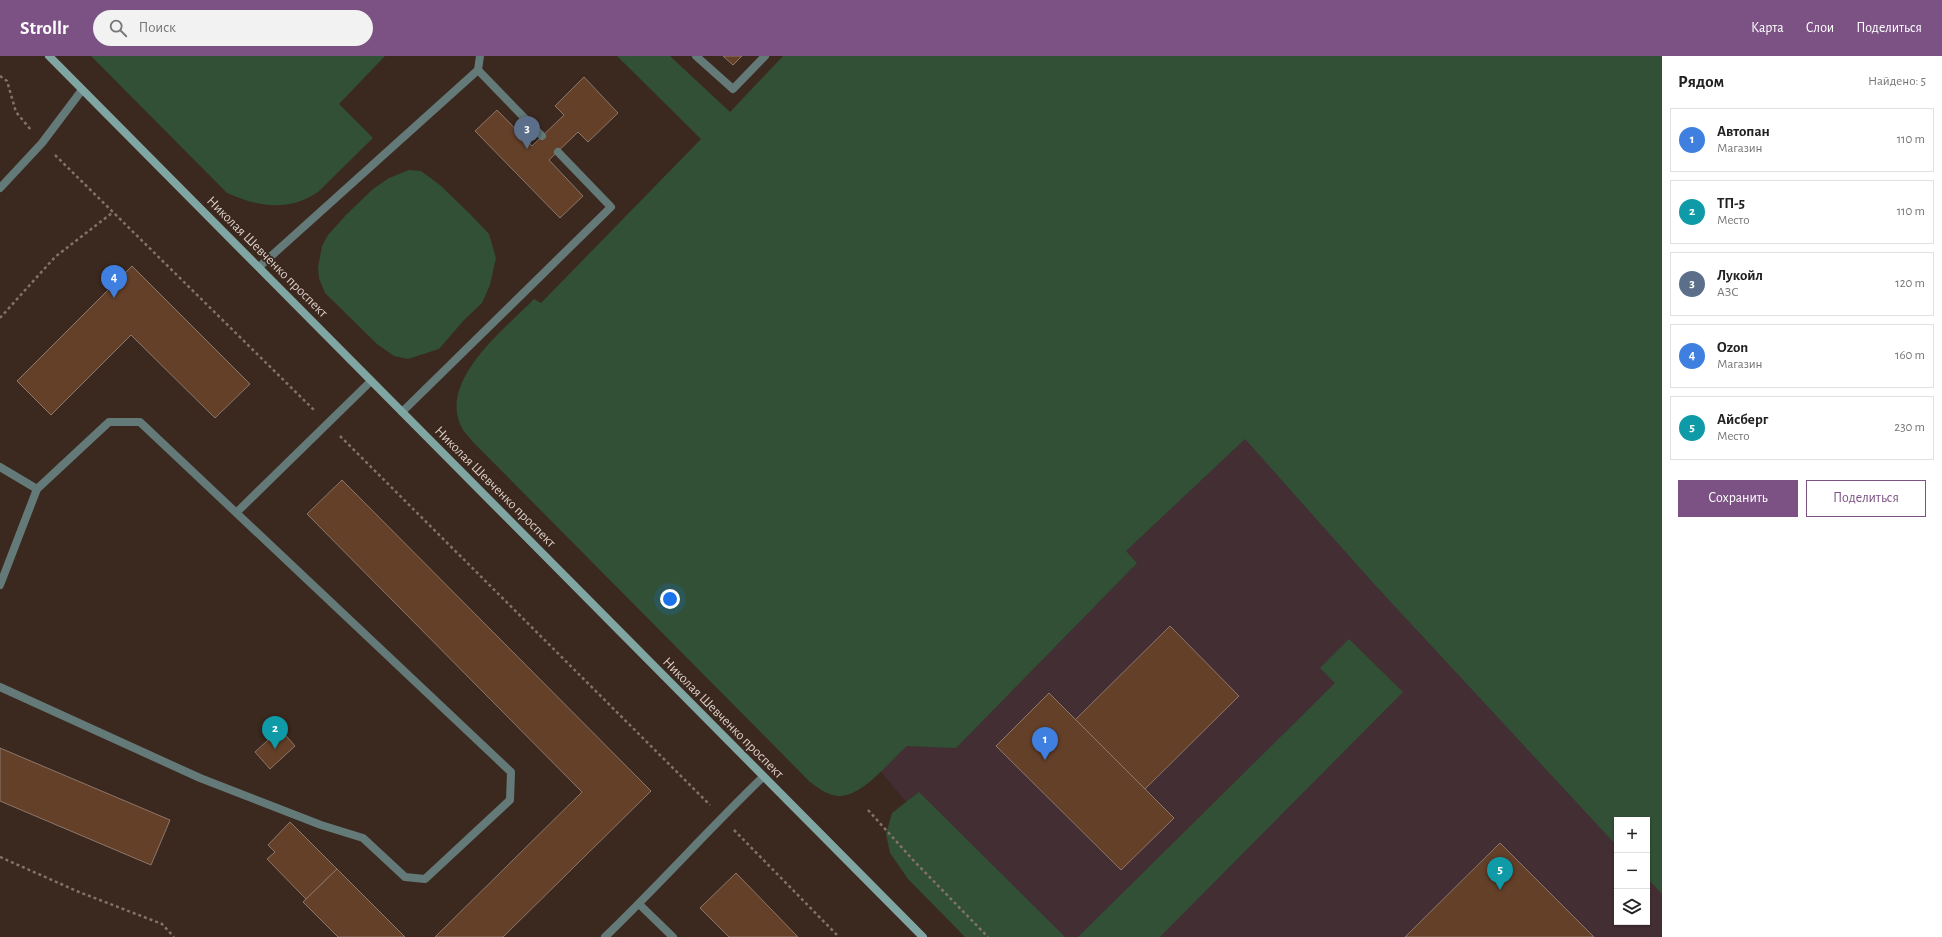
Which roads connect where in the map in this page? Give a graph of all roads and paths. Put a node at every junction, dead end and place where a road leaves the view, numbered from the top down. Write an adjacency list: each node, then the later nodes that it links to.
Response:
1 (49, 56): 7 (main road, Николая Шевченко проспект)
2 (480, 56): 5 (street)
3 (696, 56): 4 (street)
4 (765, 56)
5 (478, 70): 8 (street); 13 (street)
6 (0, 76): 9 (path)
7 (82, 90): 9 (street); 13 (main road, Николая Шевченко проспект)
8 (542, 136)
9 (42, 143): 11 (street); 12 (path)
10 (558, 152): 16 (street)
11 (0, 188)
12 (112, 213): 14 (path); 17 (path)
13 (259, 267): 15 (main road, Николая Шевченко проспект)
14 (0, 318)
15 (371, 381): 16 (main road, Николая Шевченко проспект); 17 (street)
16 (402, 412): 23 (main road, Николая Шевченко проспект)
17 (328, 423): 20 (street); 25 (path)
18 (0, 467): 19 (street)
19 (38, 489): 20 (street); 21 (street)
20 (238, 512): 22 (street)
21 (0, 585)
22 (0, 687)
23 (763, 777): 25 (street); 32 (main road, Николая Шевченко проспект)
24 (868, 810): 33 (path)
25 (721, 817): 27 (street); 31 (path)
26 (0, 857): 28 (path)
27 (639, 904): 29 (street); 30 (street)
28 (174, 937)
29 (604, 937)
30 (672, 937)
31 (839, 937)
32 (923, 937)
33 (988, 937)

